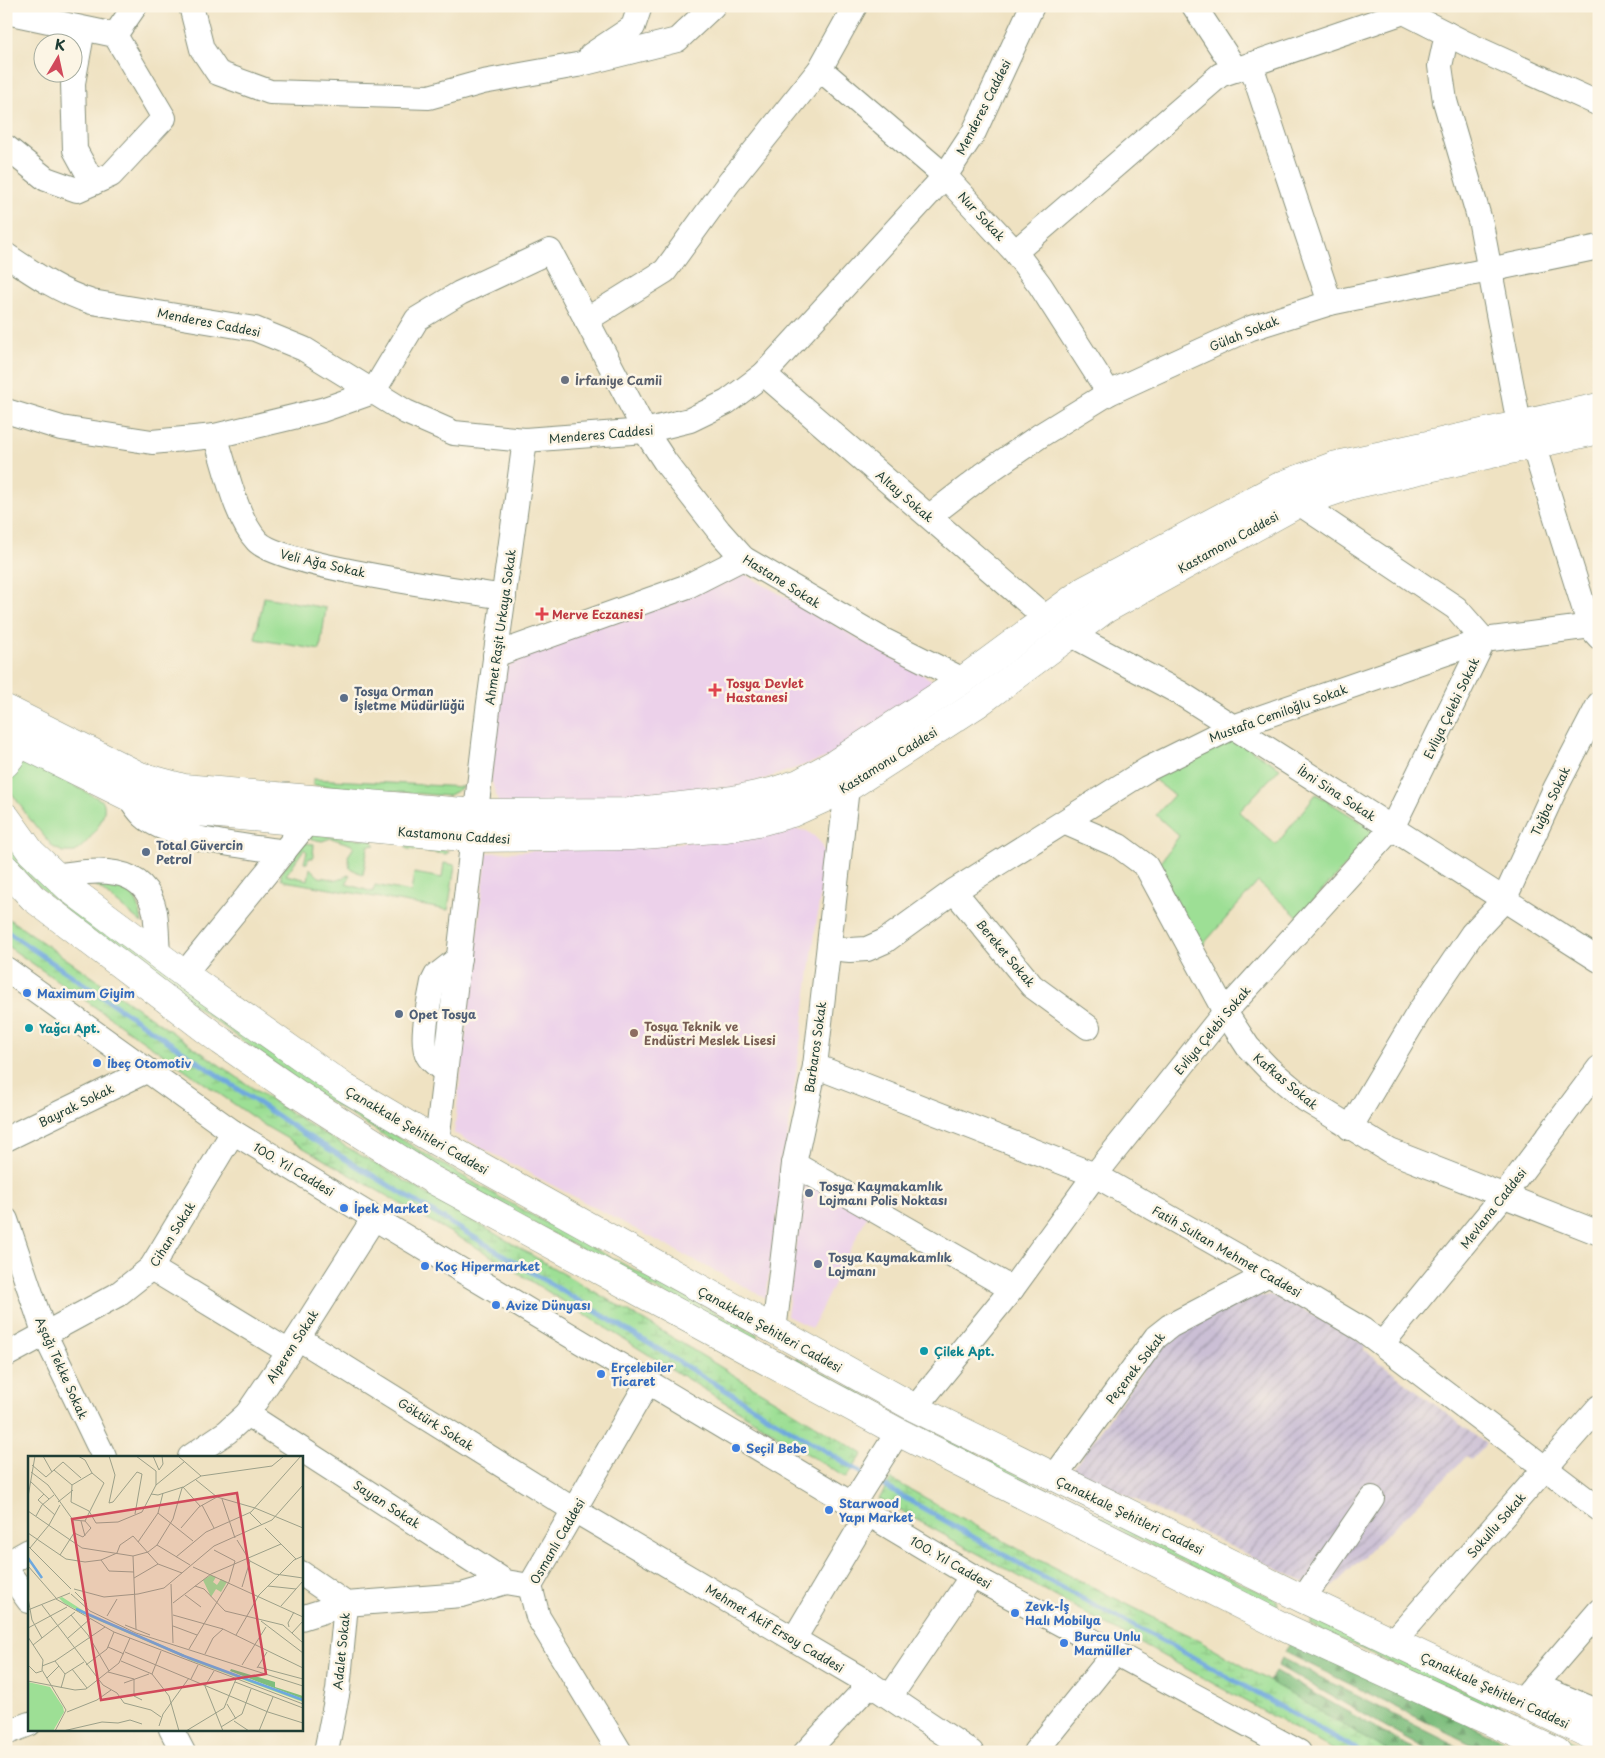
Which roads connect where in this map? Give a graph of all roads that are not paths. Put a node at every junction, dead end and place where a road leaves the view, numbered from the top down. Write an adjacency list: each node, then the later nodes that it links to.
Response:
1 (135, 6): 12 (street)
2 (191, 6): 13 (street)
3 (640, 6): 13 (street)
4 (713, 6): 13 (street)
5 (855, 6): 15 (street)
6 (1032, 6): 18 (street, Menderes Caddesi)
7 (1194, 6): 14 (street)
8 (1401, 9): 11 (street); 14 (street)
9 (6, 12): 10 (street)
10 (83, 28): 12 (street); 19 (street)
11 (1447, 34): 16 (street); 23 (street)
12 (116, 35): 19 (street)
13 (578, 65)
14 (1243, 67): 21 (street); 24 (street)
15 (820, 68): 18 (street, Nur Sokak); 25 (street)
16 (1599, 104)
17 (6, 147): 19 (street)
18 (946, 176): 21 (street, Nur Sokak); 26 (street, Menderes Caddesi)
19 (93, 183)
20 (1599, 247): 23 (street, Gülah Sokak)
21 (1015, 252): 28 (street, Nur Sokak)
22 (6, 254): 27 (street, Menderes Caddesi)
23 (1489, 271): 24 (street, Gülah Sokak); 33 (street)
24 (1330, 303): 28 (street, Gülah Sokak)
25 (586, 320): 27 (street, Hastane Sokak); 32 (street, Hastane Sokak)
26 (764, 374): 32 (street, Menderes Caddesi); 37 (street, Altay Sokak)
27 (373, 392): 34 (street); 35 (street, Menderes Caddesi)
28 (1109, 393): 37 (street, Gülah Sokak)
29 (1599, 407): 33 (main road, Kastamonu Caddesi)
30 (6, 411): 34 (street)
31 (1599, 430): 33 (main road, Kastamonu Caddesi)
32 (644, 431): 35 (street, Menderes Caddesi); 38 (street, Hastane Sokak)
33 (1526, 434): 36 (main road, Kastamonu Caddesi); 40 (main road, Kastamonu Caddesi); 41 (street)
34 (215, 436): 39 (street, Veli Ağa Sokak)
35 (525, 440): 39 (street, Ahmet Raşit Urkaya Sokak)
36 (1299, 502): 42 (main road, Kastamonu Caddesi); 43 (street)
37 (930, 516): 40 (street, Altay Sokak)
38 (743, 558): 44 (street); 45 (street, Hastane Sokak)
39 (504, 597): 44 (street, Ahmet Raşit Urkaya Sokak)
40 (1046, 618): 45 (main road, Kastamonu Caddesi)
41 (1596, 630): 43 (street, Mustafa Cemiloğlu Sokak)
42 (1070, 634): 48 (street, İbni Sina Sokak); 51 (main road, Kastamonu Caddesi)
43 (1484, 640): 48 (street, Mustafa Cemiloğlu Sokak); 56 (street, Evliya Çelebi Sokak)
44 (495, 655): 57 (street, Ahmet Raşit Urkaya Sokak)
45 (963, 680): 50 (main road, Kastamonu Caddesi)
46 (1599, 704): 62 (street, Tuğba Sokak)
47 (6, 709): 57 (main road, Kastamonu Caddesi)
48 (1233, 727): 54 (street, Mustafa Cemiloğlu Sokak); 56 (street, İbni Sina Sokak)
49 (11, 747): 55 (main road, Kastamonu Caddesi)
50 (836, 763): 51 (street); 57 (main road, Kastamonu Caddesi)
51 (847, 788): 57 (main road, Kastamonu Caddesi); 64 (street, Barbaros Sokak)
52 (6, 816): 60 (main road, Çanakkale Şehitleri Caddesi)
53 (307, 823): 55 (main road, Kastamonu Caddesi); 57 (main road, Kastamonu Caddesi); 58 (street)
54 (1066, 823): 61 (street, Mustafa Cemiloğlu Sokak); 69 (street, Kafkas Sokak)
55 (199, 825): 58 (street)
56 (1392, 828): 62 (street, İbni Sina Sokak); 69 (street, Evliya Çelebi Sokak)
57 (469, 833): 63 (street); 77 (street)
58 (284, 852): 67 (street)
59 (6, 869): 92 (main road)
60 (56, 876): 65 (main road, Çanakkale Şehitleri Caddesi); 65 (street)
61 (954, 891): 64 (street, Mustafa Cemiloğlu Sokak); 70 (street, Bereket Sokak)
62 (1504, 900): 66 (street, İbni Sina Sokak); 74 (street, Tuğba Sokak)
63 (453, 912)
64 (829, 948): 71 (street, Barbaros Sokak)
65 (158, 954): 67 (main road, Çanakkale Şehitleri Caddesi)
66 (1599, 960)
67 (184, 974): 77 (main road, Çanakkale Şehitleri Caddesi)
68 (9, 975): 73 (street, 100. Yıl Caddesi)
69 (1226, 1012): 74 (street, Kafkas Sokak); 79 (street, Evliya Çelebi Sokak)
70 (1088, 1028)
71 (815, 1066): 78 (street, Barbaros Sokak); 79 (street, Fatih Sultan Mehmet Caddesi)
72 (1599, 1068): 80 (street, Mevlana Caddesi)
73 (146, 1071): 75 (street, 100. Yıl Caddesi); 76 (street, Bayrak Sokak)
74 (1350, 1128): 80 (street, Kafkas Sokak)
75 (233, 1132): 81 (street, 100. Yıl Caddesi); 84 (street, Cihan Sokak)
76 (6, 1139)
77 (437, 1142): 87 (main road, Çanakkale Şehitleri Caddesi)
78 (794, 1164): 86 (street); 87 (street, Barbaros Sokak)
79 (1095, 1175): 85 (street, Fatih Sultan Mehmet Caddesi); 86 (street, Evliya Çelebi Sokak)
80 (1504, 1195): 83 (street, Kafkas Sokak); 89 (street, Mevlana Caddesi)
81 (374, 1218): 90 (street, Alperen Sokak); 93 (street, 100. Yıl Caddesi)
82 (6, 1220): 88 (street, Aşağı Tekke Sokak)
83 (1599, 1233)
84 (152, 1268): 88 (street, Cihan Sokak); 90 (street, Göktürk Sokak)
85 (1269, 1274): 89 (street, Fatih Sultan Mehmet Caddesi); 101 (street, Peçenek Sokak)
86 (1012, 1288): 95 (street, Evliya Çelebi Sokak)
87 (777, 1333): 92 (main road); 95 (main road, Çanakkale Şehitleri Caddesi)
88 (45, 1335): 91 (street, Cihan Sokak); 98 (street, Aşağı Tekke Sokak)
89 (1382, 1344): 100 (street, Fatih Sultan Mehmet Caddesi)
90 (294, 1345): 96 (street, Alperen Sokak); 104 (street, Göktürk Sokak)
91 (6, 1355)
92 (769, 1361): 97 (main road)
93 (648, 1382): 103 (street, 100. Yıl Caddesi); 104 (street, Osmanlı Caddesi)
94 (1599, 1407): 100 (street, Sokullu Sokak)
95 (915, 1408): 97 (main road); 101 (main road, Çanakkale Şehitleri Caddesi)
96 (247, 1414): 99 (street, Alperen Sokak); 111 (street, Sayan Sokak)
97 (898, 1432): 103 (street); 118 (main road)
98 (104, 1456)
99 (191, 1456)
100 (1546, 1469): 105 (street, Fatih Sultan Mehmet Caddesi); 120 (street, Sokullu Sokak)
101 (1054, 1478): 113 (main road, Çanakkale Şehitleri Caddesi)
102 (1372, 1498): 113 (street)
103 (861, 1502): 110 (street, 100. Yıl Caddesi); 119 (street)
104 (574, 1510): 112 (street, Osmanlı Caddesi); 119 (street, Mehmet Akif Ersoy Caddesi)
105 (1599, 1510)
106 (28, 1552): 107 (street)
107 (6, 1564)
108 (6, 1569): 114 (street)
109 (302, 1574): 115 (street, Adalet Sokak)
110 (972, 1576): 121 (street, 100. Yıl Caddesi); 124 (street)
111 (506, 1582): 112 (street, Sayan Sokak); 115 (street)
112 (530, 1586): 132 (street, Osmanlı Caddesi)
113 (1302, 1599): 118 (main road); 120 (main road, Çanakkale Şehitleri Caddesi)
114 (28, 1600)
115 (346, 1604): 117 (street); 131 (street, Adalet Sokak)
116 (1599, 1611): 123 (street)
117 (302, 1618)
118 (1288, 1629): 137 (main road)
119 (794, 1639): 122 (street, Mehmet Akif Ersoy Caddesi)
120 (1393, 1642): 123 (main road, Çanakkale Şehitleri Caddesi)
121 (1114, 1654): 135 (street); 136 (street, 100. Yıl Caddesi)
122 (870, 1684): 124 (street, Mehmet Akif Ersoy Caddesi); 133 (street)
123 (1528, 1694): 125 (street, Çanakkale Şehitleri Caddesi); 129 (main road, Çanakkale Şehitleri Caddesi)
124 (890, 1697): 134 (street, Mehmet Akif Ersoy Caddesi)
125 (1599, 1712)
126 (28, 1724): 128 (street)
127 (172, 1730): 130 (street)
128 (6, 1733)
129 (1599, 1739)
130 (183, 1752)
131 (326, 1752)
132 (620, 1752)
133 (806, 1752)
134 (971, 1752)
135 (1035, 1752)
136 (1299, 1752)
137 (1557, 1752)

